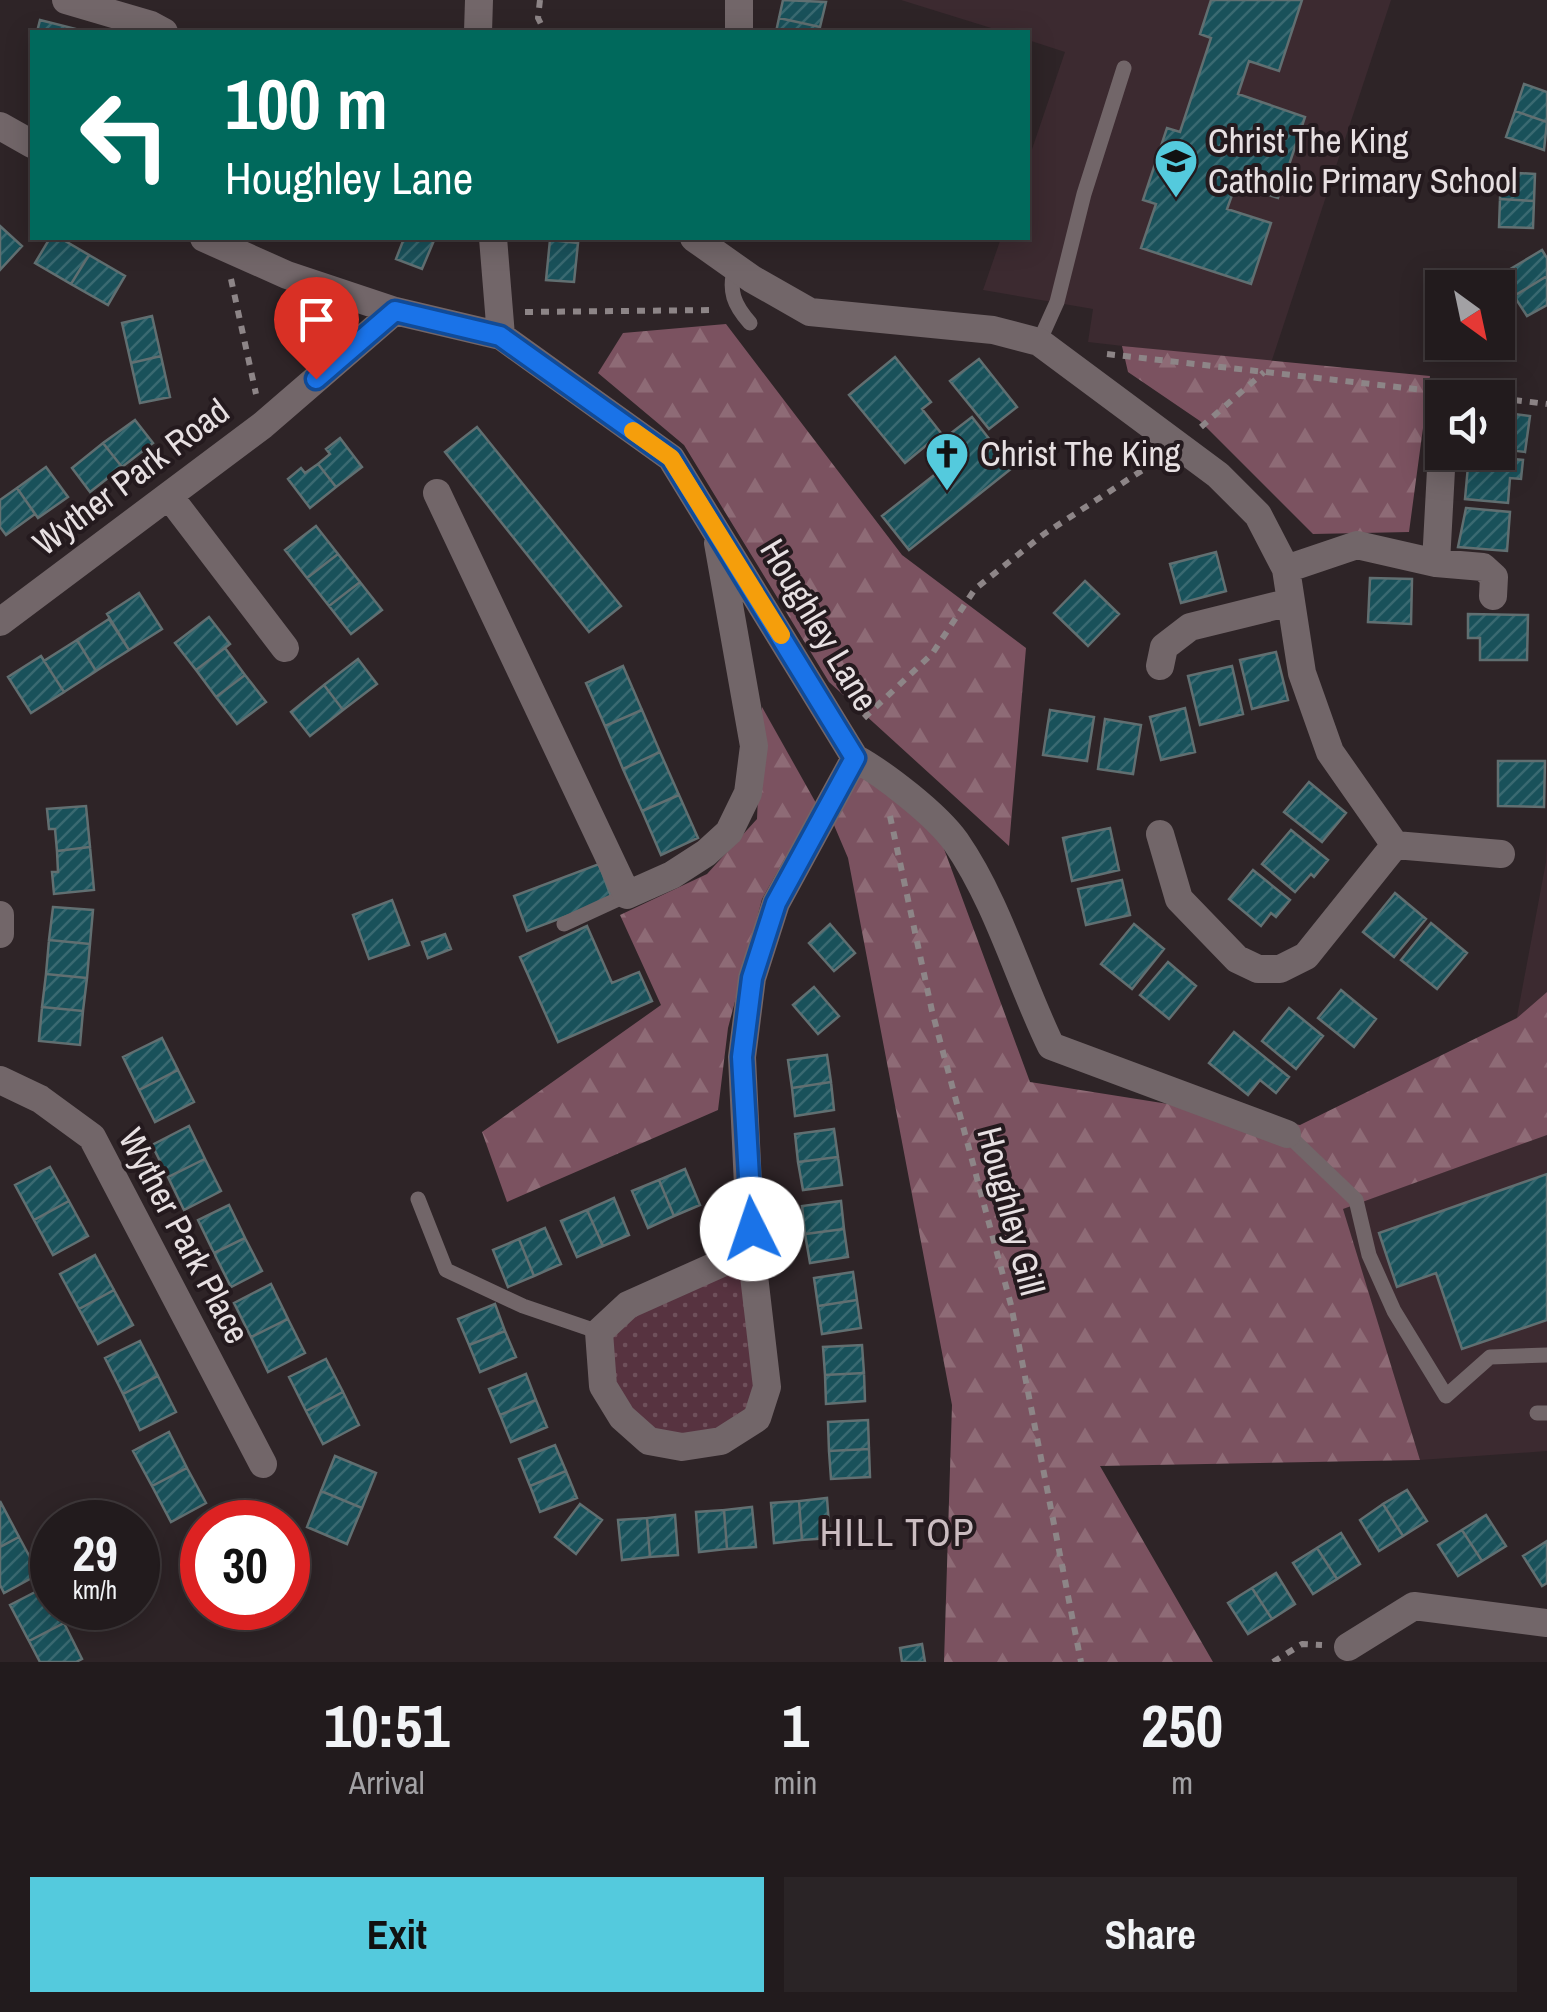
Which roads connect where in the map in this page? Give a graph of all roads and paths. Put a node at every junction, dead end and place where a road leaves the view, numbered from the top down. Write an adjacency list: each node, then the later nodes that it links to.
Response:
1 (66, 0): 5 (street)
2 (478, 0): 6 (street)
3 (540, 0): 7 (path)
4 (739, 0): 8 (street)
5 (160, 30)
6 (478, 30)
7 (544, 30)
8 (739, 30)
9 (1124, 68): 20 (lane)
10 (0, 126): 11 (street)
11 (30, 143)
12 (492, 240): 18 (street)
13 (697, 240): 15 (street)
14 (214, 242): 17 (street, Houghley Lane); 26 (path)
15 (735, 267): 16 (lane); 20 (street)
16 (738, 310): 18 (path); 19 (lane)
17 (395, 311): 18 (street, Houghley Lane); 26 (street, Wyther Park Road)
18 (500, 324): 31 (street, Houghley Lane)
19 (750, 324)
20 (1039, 342): 21 (street)
21 (1077, 371): 22 (path); 27 (street)
22 (1264, 372): 23 (path); 27 (path)
23 (1425, 390)
24 (1515, 400): 25 (path)
25 (1547, 404)
26 (263, 424): 30 (street, Wyther Park Road)
27 (1179, 446): 33 (street); 39 (path)
28 (1441, 470): 32 (street)
29 (438, 494): 44 (street)
30 (169, 496): 36 (street, Wyther Park Road); 37 (street)
31 (716, 527): 39 (street, Houghley Lane); 44 (street)
32 (1436, 563): 33 (street); 34 (street)
33 (1286, 569): 35 (street)
34 (1493, 596)
35 (1291, 602): 38 (street); 42 (street)
36 (0, 622)
37 (285, 648)
38 (1160, 666)
39 (849, 748): 40 (street, Houghley Lane); 51 (street)
40 (886, 775): 49 (street, Houghley Lane); 57 (path, Houghley Gill)
41 (1160, 834): 42 (street)
42 (1395, 845): 43 (street)
43 (1501, 854)
44 (627, 895): 46 (lane)
45 (0, 915): 47 (street)
46 (564, 924)
47 (0, 934)
48 (0, 1080): 54 (street, Wyther Park Place)
49 (1286, 1134): 53 (lane)
50 (418, 1199): 52 (lane)
51 (751, 1250): 52 (street); 52 (street)
52 (598, 1332)
53 (1547, 1355)
54 (263, 1464)
55 (1547, 1622): 56 (street)
56 (1348, 1647): 58 (path)
57 (1081, 1662)
58 (1273, 1662)

